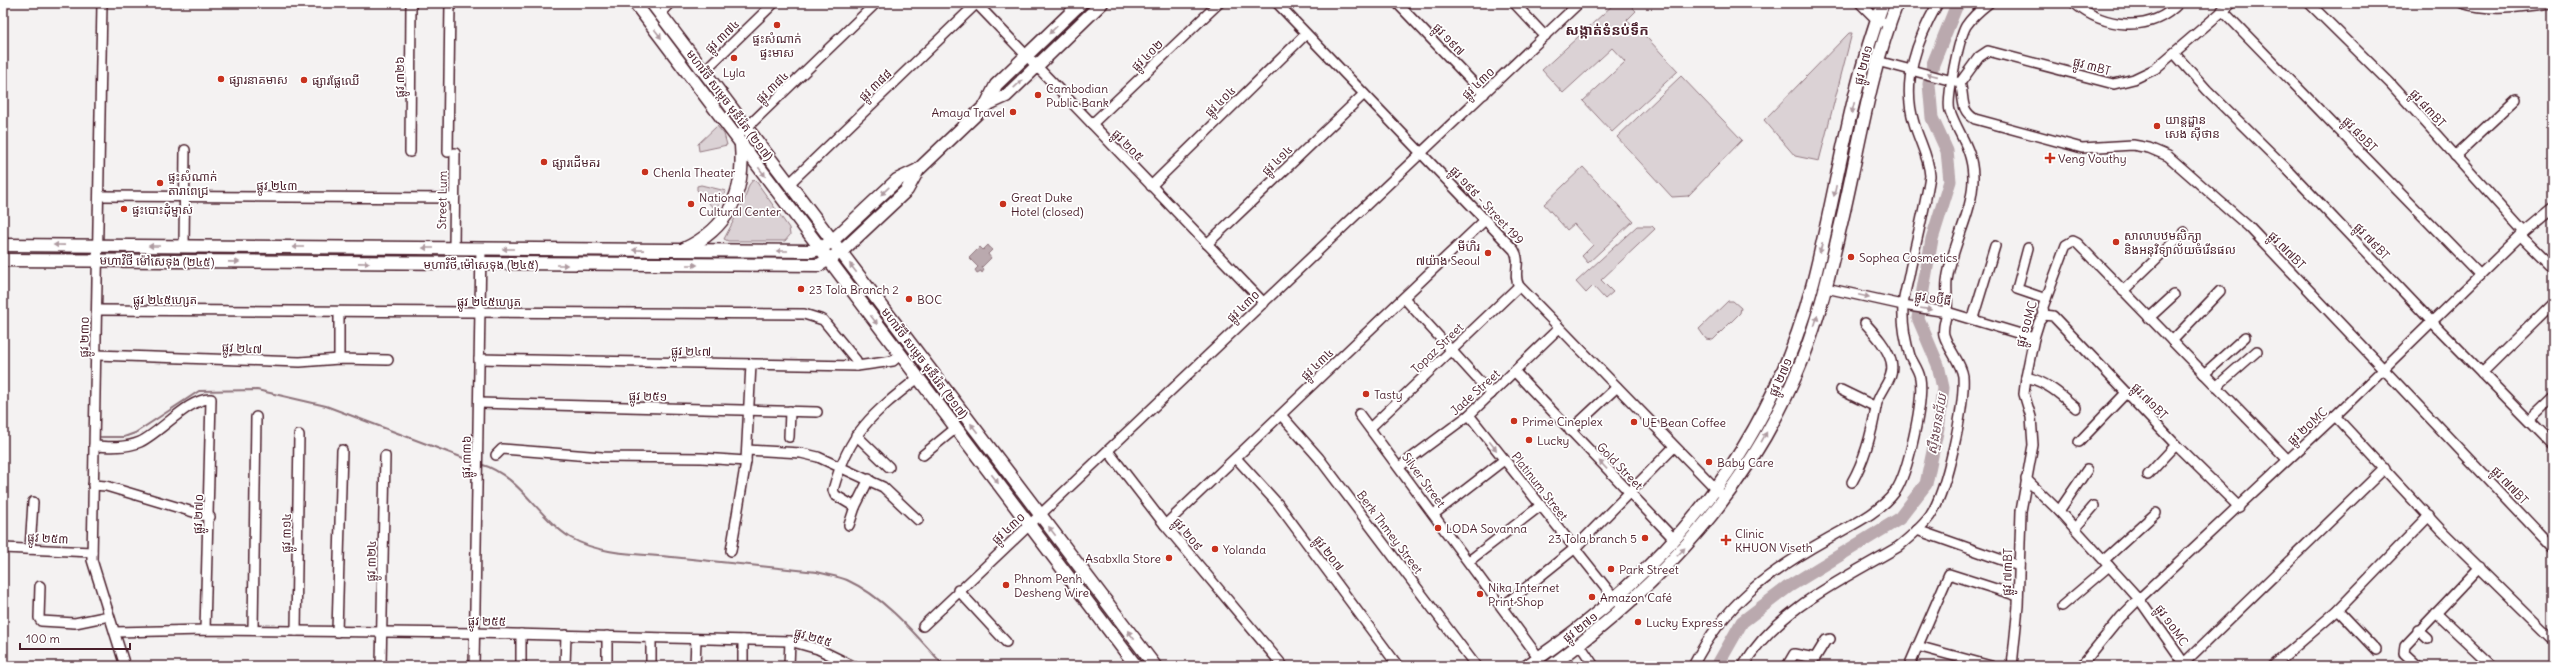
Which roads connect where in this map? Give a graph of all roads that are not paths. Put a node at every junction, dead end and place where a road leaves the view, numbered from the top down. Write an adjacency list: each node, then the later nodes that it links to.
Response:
1 (102, 3): 55 (street, ផ្លូវ ២៣០)
2 (411, 3): 49 (street, ផ្លូវ ៣២៦)
3 (450, 3): 57 (street, Street Lum)
4 (635, 3): 47 (main road, មហាវិថី សម្តេច មុនីរ៉េត (២១៧), one-way to 47)
5 (652, 3): 29 (main road, មហាវិថី សម្តេច មុនីរ៉េត (២១៧))
6 (670, 3): 29 (street)
7 (774, 3): 38 (street, ផ្លូវ ៣៧៤)
8 (876, 3): 46 (street, ផ្លូវ ៣៨៤)
9 (976, 3): 35 (street, ផ្លូវ ២០៥); 53 (street, ផ្លូវ ៣៨៨)
10 (1081, 3): 35 (main road, មហាវិថី ម៉ៅសេទុង (២៤៥), one-way to 35)
11 (1102, 3): 37 (main road, មហាវិថី ម៉ៅសេទុង (២៤៥))
12 (1219, 3): 45 (street, ផ្លូវ ៤០២)
13 (1277, 3): 32 (street, ផ្លូវ ១៩៩ - Street 199)
14 (1397, 3): 42 (street, ផ្លូវ ១៩៧)
15 (1514, 3): 33 (street)
16 (1860, 3): 30 (street)
17 (1883, 3): 30 (main road, ផ្លូវ ២៧១)
18 (1897, 3): 31 (main road, ផ្លូវ ២៧១)
19 (1938, 3): 39 (street)
20 (1989, 3): 40 (street)
21 (2074, 3): 22 (street)
22 (2179, 3)
23 (2232, 3): 28 (street, ផ្លូវ ៣BT)
24 (2309, 3): 51 (street, ផ្លូវ ៨៣BT)
25 (2462, 3): 26 (street)
26 (2553, 3)
27 (1576, 4): 33 (street, ផ្លូវ ៤៣០)
28 (2222, 10): 34 (street, ផ្លូវ ៣BT); 79 (street, ផ្លូវ ៨១BT)
29 (660, 13): 38 (main road, មហាវិថី សម្តេច មុនីរ៉េត (២១៧))
30 (1876, 20): 31 (street); 167 (main road, ផ្លូវ ២៧១, one-way to 167)
31 (1889, 24): 36 (main road, ផ្លូវ ២៧១)
32 (1306, 34): 41 (street, ផ្លូវ ១៩៩ - Street 199); 54 (street, ផ្លូវ ៤០៤)
33 (1545, 36): 42 (street, ផ្លូវ ៤៣០)
34 (2174, 53): 40 (street, ផ្លូវ ៣BT); 97 (street, ផ្លូវ ៧៩BT)
35 (1026, 56): 37 (street, ផ្លូវ ២០៥); 44 (main road, មហាវិថី ម៉ៅសេទុង (២៤៥))
36 (1877, 61): 39 (street); 81 (main road, ផ្លូវ ២៧១)
37 (1036, 66): 44 (main road, មហាវិថី ម៉ៅសេទុង (២៤៥), one-way to 37); 45 (street, ផ្លូវ ២០៥)
38 (704, 70): 46 (main road, មហាវិថី សម្តេច មុនីរ៉េត (២១៧))
39 (1912, 71): 40 (street, one-way to 39); 89 (street)
40 (1954, 81): 92 (street); 112 (street, ផ្លូវ ៧៧BT)
41 (1364, 94): 50 (street, ផ្លូវ ១៩៩ - Street 199); 63 (street, ផ្លូវ ៤១៤)
42 (1484, 94): 50 (street, ផ្លូវ ៤៣០)
43 (2516, 99): 51 (street)
44 (986, 105): 52 (main road, មហាវិថី ម៉ៅសេទុង (២៤៥))
45 (1092, 124): 54 (street, ផ្លូវ ២០៥)
46 (747, 128): 47 (street, ផ្លូវ ៣៨៤); 53 (main road, មហាវិថី សម្តេច មុនីរ៉េត (២១៧))
47 (739, 141): 71 (main road, មហាវិថី សម្តេច មុនីរ៉េត (២១៧), one-way to 71); 72 (main road)
48 (185, 150): 56 (street)
49 (410, 152)
50 (1421, 153): 59 (street, ផ្លូវ ១៩៩ - Street 199); 87 (street, ផ្លូវ ៤៣០)
51 (2455, 156): 61 (street, ផ្លូវ ៨៣BT)
52 (918, 170): 62 (main road, មហាវិថី ម៉ៅសេទុង (២៤៥), one-way to 62); 73 (main road, មហាវិថី ម៉ៅសេទុង (២៤៥))
53 (789, 184): 62 (main road, មហាវិថី សម្តេច មុនីរ៉េត (២១៧))
54 (1151, 186): 63 (street, ផ្លូវ ២០៥)
55 (99, 196): 56 (street, ផ្លូវ ២៤៣); 65 (street, ផ្លូវ ២៣០)
56 (184, 196): 57 (street, ផ្លូវ ២៤៣); 66 (street)
57 (454, 198): 68 (street, Street Lum)
58 (2553, 208): 61 (street, ផ្លូវ ២០MC)
59 (1485, 220): 80 (street, ផ្លូវ ១៩៩ - Street 199); 85 (street, ផ្លូវ ៤៣៤)
60 (2184, 232): 82 (street)
61 (2523, 234): 78 (street, ផ្លូវ ៨៣BT); 79 (street, ផ្លូវ ២០MC)
62 (832, 241): 71 (main road, មហាវិថី ម៉ៅសេទុង (២៤៥)); 73 (main road, មហាវិថី សម្តេច មុនីរ៉េត (២១៧))
63 (1207, 244): 87 (street, ផ្លូវ ២០៥)
64 (3, 245): 65 (main road, មហាវិថី ម៉ៅសេទុង (២៤៥), one-way to 64)
65 (98, 246): 66 (main road, មហាវិថី ម៉ៅសេទុង (២៤៥), one-way to 65); 75 (street, ផ្លូវ ២៣០)
66 (184, 246): 68 (main road, មហាវិថី ម៉ៅសេទុង (២៤៥), one-way to 66)
67 (1995, 246): 95 (street)
68 (454, 248): 70 (main road, មហាវិថី ម៉ៅសេទុង (២៤៥))
69 (2028, 248): 86 (street)
70 (481, 249): 72 (main road, មហាវិថី ម៉ៅសេទុង (២៤៥), one-way to 70); 77 (street, ផ្លូវ ៣៣៦)
71 (820, 249): 72 (main road, មហាវិថី ម៉ៅសេទុង (២៤៥), one-way to 72); 76 (main road, មហាវិថី សម្តេច មុនីរ៉េត (២១៧))
72 (681, 251)
73 (841, 252): 76 (main road, មហាវិថី ម៉ៅសេទុង (២៤៥)); 178 (main road, មហាវិថី សម្តេច មុនីរ៉េត (២១៧), one-way to 73)
74 (3, 260): 75 (main road, មហាវិថី ម៉ៅសេទុង (២៤៥))
75 (98, 261): 77 (main road, មហាវិថី ម៉ៅសេទុង (២៤៥), one-way to 77); 90 (street, ផ្លូវ ២៣០)
76 (830, 261): 77 (main road, មហាវិថី ម៉ៅសេទុង (២៤៥), one-way to 76); 106 (main road, មហាវិថី សម្តេច មុនីរ៉េត (២១៧), one-way to 106)
77 (481, 264): 93 (street, ផ្លូវ ៣៣៦)
78 (2553, 268)
79 (2480, 275): 97 (street, ផ្លូវ ២០MC)
80 (1519, 286): 99 (street); 104 (street, Topaz Street)
81 (1826, 288): 89 (street, ផ្លូវ ១ប៊ីធី, one-way to 89); 169 (main road, ផ្លូវ ២៧១, one-way to 81)
82 (2123, 291): 86 (street, ផ្លូវ ១០MC); 96 (street, ផ្លូវ ១០MC)
83 (2220, 291): 102 (street)
84 (2174, 295): 96 (street)
85 (1404, 298): 104 (street); 131 (street, ផ្លូវ ៤៣៤)
86 (2046, 299): 94 (street, ផ្លូវ ១០MC)
87 (1264, 303): 149 (street, ផ្លូវ ៤៣០)
88 (2553, 303): 114 (street)
89 (1905, 305): 92 (street, ផ្លូវ ១ប៊ីធី, one-way to 92); 253 (street)
90 (96, 310): 91 (street, ផ្លូវ ២៤៥ហ្សេត); 105 (street, ផ្លូវ ២៣០)
91 (339, 312): 93 (street, ផ្លូវ ២៤៥ហ្សេត); 107 (street)
92 (1946, 312): 95 (street, ផ្លូវ ១ប៊ីធី); 186 (street)
93 (480, 313): 108 (street, ផ្លូវ ៣៣៦); 111 (street, ផ្លូវ ២៤៥ហ្សេត)
94 (2044, 315): 101 (street, ផ្លូវ ១០MC); 121 (street, ផ្លូវ ៧១BT)
95 (1973, 318): 101 (street, ផ្លូវ ១ប៊ីធី)
96 (2149, 318): 102 (street, ផ្លូវ ១០MC)
97 (2432, 322): 112 (street, ផ្លូវ ២០MC); 114 (street, ផ្លូវ ៧៩BT)
98 (1866, 323): 125 (street)
99 (1560, 328): 113 (street, Jade Street); 118 (street)
100 (2245, 337): 115 (street)
101 (2034, 338): 116 (street, ផ្លូវ ១០MC)
102 (2172, 341): 115 (street, ផ្លូវ ១០MC)
103 (2257, 351): 119 (street)
104 (1451, 352): 122 (street); 137 (street, Topaz Street)
105 (96, 355): 107 (street, ផ្លូវ ២៤៧); 145 (street, ផ្លូវ ២៣០)
106 (900, 355): 111 (street, ផ្លូវ ២៤៧); 117 (main road, មហាវិថី សម្តេច មុនីរ៉េត (២១៧))
107 (339, 359): 109 (street, ផ្លូវ ២៤៧)
108 (479, 359): 110 (street, ផ្លូវ ២៤៧); 124 (street, ផ្លូវ ៣៣៦)
109 (388, 360)
110 (751, 364): 111 (street, ផ្លូវ ២៤៧); 127 (street)
111 (857, 366)
112 (2384, 369): 133 (street, ផ្លូវ ២០MC); 189 (street, ផ្លូវ ៧៧BT)
113 (1515, 372): 122 (street, Jade Street); 138 (street, Gold Street)
114 (2482, 373): 135 (street, ផ្លូវ ៧៩BT)
115 (2204, 374): 119 (street, ផ្លូវ ១០MC)
116 (2026, 377): 126 (street); 164 (street, ផ្លូវ ១០MC)
117 (918, 378): 136 (main road, មហាវិថី សម្តេច មុនីរ៉េត (២១៧)); 140 (street)
118 (1617, 387): 138 (street); 146 (street)
119 (2216, 387): 154 (street, ផ្លូវ ១០MC)
120 (1841, 390): 125 (street)
121 (2126, 393): 142 (street); 144 (street, ផ្លូវ ៧១BT)
122 (1491, 394): 132 (street, Jade Street)
123 (2553, 398): 135 (street)
124 (479, 403): 127 (street, ផ្លូវ ២៥១); 217 (street, ផ្លូវ ៣៣៦)
125 (1876, 407): 165 (street)
126 (2076, 408)
127 (749, 410): 128 (street, ផ្លូវ ២៥១); 148 (street)
128 (790, 411): 129 (street, ផ្លូវ ២៥១); 141 (street)
129 (817, 412)
130 (1359, 414): 137 (street, Silver Street)
131 (1281, 415): 153 (street, ផ្លូវ ៤៣៤); 250 (street, Berk Thmey Street)
132 (1469, 415): 155 (street, Platinum Street, one-way to 155); 159 (street, Jade Street)
133 (2335, 416): 154 (street, ផ្លូវ ២០MC); 160 (street)
134 (256, 417): 211 (street)
135 (2530, 420): 143 (street, ផ្លូវ ៧៩BT)
136 (956, 428): 151 (street); 183 (main road, មហាវិថី សម្តេច មុនីរ៉េត (២១៧), one-way to 183)
137 (1370, 428): 159 (street, Silver Street)
138 (1570, 431): 168 (street, Gold Street, one-way to 138)
139 (299, 435): 213 (street, ផ្លូវ ៣១៤)
140 (856, 435): 157 (street); 158 (street)
141 (789, 437)
142 (2079, 442)
143 (2553, 444)
144 (2176, 445): 162 (street); 174 (street, ផ្លូវ ៧១BT)
145 (94, 446): 166 (street, ផ្លូវ ២៣០); 180 (street, ផ្លូវ ២៧០)
146 (1674, 447): 167 (street); 168 (street)
147 (342, 450): 215 (street)
148 (747, 450): 156 (street); 157 (street)
149 (1108, 451): 178 (street, ផ្លូវ ៤៣០); 184 (street, ផ្លូវ ២០៩)
150 (496, 455): 156 (street)
151 (923, 455)
152 (385, 456): 216 (street, ផ្លូវ ៣២៤)
153 (1236, 458): 184 (street, ផ្លូវ ៤៣៤); 249 (street, ផ្លូវ ២០៧)
154 (2287, 459): 174 (street, ផ្លូវ ២០MC)
155 (1504, 460): 171 (street, Platinum Street); 177 (street)
156 (746, 462): 192 (street)
157 (839, 467): 163 (street); 173 (street)
158 (889, 467)
159 (1399, 467): 177 (street, Silver Street)
160 (2385, 468): 179 (street); 234 (street)
161 (2087, 470): 175 (street)
162 (2148, 475)
163 (869, 479): 173 (street); 181 (street)
164 (2026, 479): 175 (street, ផ្លូវ ១០MC); 196 (street, ផ្លូវ ៧៣BT)
165 (1852, 482)
166 (93, 485): 180 (street); 193 (street, ផ្លូវ ២៣០)
167 (1716, 490): 169 (street); 187 (main road, ផ្លូវ ២៧១)
168 (1629, 494): 187 (street, Gold Street); 191 (street)
169 (1727, 498): 205 (main road, ផ្លូវ ២៧១, one-way to 169)
170 (33, 502): 190 (street)
171 (1540, 506): 191 (street, Platinum Street); 194 (street)
172 (2094, 506): 185 (street)
173 (855, 507): 182 (street)
174 (2239, 507): 202 (street, ផ្លូវ ២០MC)
175 (2059, 511): 185 (street, ផ្លូវ ១០MC)
176 (2156, 513): 195 (street)
177 (1434, 514): 194 (street, Silver Street)
178 (1040, 515): 183 (street, ផ្លូវ ៤៣០); 247 (main road, មហាវិថី សម្តេច មុនីរ៉េត (២១៧), one-way to 178)
179 (2429, 516): 197 (street); 206 (street)
180 (210, 517): 210 (street, ផ្លូវ ២៧០)
181 (918, 520)
182 (849, 524)
183 (1029, 525): 199 (street, ផ្លូវ ៤៣០); 246 (main road, មហាវិថី សម្តេច មុនីរ៉េត (២១៧))
184 (1165, 525): 248 (street, ផ្លូវ ២០៩)
185 (2075, 528): 195 (street, ផ្លូវ ១០MC)
186 (1917, 530): 196 (street); 254 (street)
187 (1675, 540): 201 (main road, ផ្លូវ ២៧១)
188 (3, 548): 190 (street, ផ្លូវ ២៥៣)
189 (2553, 548)
190 (30, 549): 193 (street, ផ្លូវ ២៥៣)
191 (1574, 549): 201 (street, Platinum Street); 204 (street)
192 (731, 551)
193 (92, 552): 208 (street, ផ្លូវ ២៣០)
194 (1468, 561): 204 (street, Silver Street)
195 (2107, 563): 202 (street, ផ្លូវ ១០MC); 203 (street)
196 (2019, 566): 200 (street, ផ្លូវ ៧៣BT)
197 (2480, 567): 207 (street); 226 (street)
198 (40, 586): 208 (street)
199 (958, 590): 209 (street, ផ្លូវ ៤៣០); 228 (street)
200 (2018, 596): 230 (street); 258 (street, ផ្លូវ ៧៣BT)
201 (1614, 599): 205 (street, Platinum Street); 232 (main road, ផ្លូវ ២៧១)
202 (2139, 599): 234 (street, ផ្លូវ ១០MC); 259 (street, ផ្លូវ ២០MC)
203 (2062, 606)
204 (1502, 607): 232 (street, Silver Street)
205 (1623, 609): 229 (main road, ផ្លូវ ២៧១)
206 (2338, 610): 231 (street); 260 (street)
207 (2436, 613): 212 (street); 262 (street)
208 (109, 616): 214 (street, ផ្លូវ ២៣០)
209 (923, 626)
210 (205, 630): 211 (street, ផ្លូវ ២៥៥); 214 (street, ផ្លូវ ២៥៥)
211 (253, 630): 213 (street, ផ្លូវ ២៥៥)
212 (2418, 630): 224 (street); 261 (street)
213 (296, 631): 215 (street, ផ្លូវ ២៥៥)
214 (115, 632): 235 (street, ផ្លូវ ២៣០)
215 (337, 632): 216 (street, ផ្លូវ ២៥៥)
216 (382, 633): 217 (street, ផ្លូវ ២៥៥); 236 (street, ផ្លូវ ៣២៤)
217 (474, 633): 218 (street, ផ្លូវ ២៥៥); 237 (street, ផ្លូវ ៣៣៦)
218 (521, 634): 219 (street, ផ្លូវ ២៥៥); 238 (street)
219 (566, 635): 220 (street, ផ្លូវ ២៥៥); 239 (street)
220 (607, 636): 221 (street, ផ្លូវ ២៥៥); 240 (street)
221 (651, 638): 222 (street, ផ្លូវ ២៥៥); 241 (street)
222 (696, 639): 225 (street, ផ្លូវ ២៥៥); 242 (street)
223 (1830, 639): 255 (street)
224 (2428, 639)
225 (743, 640): 227 (street, ផ្លូវ ២៥៥); 243 (street)
226 (2553, 640)
227 (790, 641): 244 (street); 245 (street, ផ្លូវ ២៥៥)
228 (1006, 642)
229 (1580, 645): 233 (main road, ផ្លូវ ២៧១); 252 (street)
230 (1918, 646): 256 (street); 257 (street)
231 (2376, 650)
232 (1539, 658): 251 (main road, ផ្លូវ ២៧១)
233 (1559, 664)
234 (2183, 665)
235 (125, 666)
236 (382, 666)
237 (474, 666)
238 (521, 666)
239 (565, 666)
240 (607, 666)
241 (651, 666)
242 (695, 666)
243 (743, 666)
244 (789, 666)
245 (853, 666)
246 (1136, 666)
247 (1155, 666)
248 (1283, 666)
249 (1398, 666)
250 (1476, 666)
251 (1528, 666)
252 (1594, 666)
253 (1693, 666)
254 (1743, 666)
255 (1787, 666)
256 (1909, 666)
257 (1991, 666)
258 (2012, 666)
259 (2081, 666)
260 (2274, 666)
261 (2418, 666)
262 (2492, 666)

